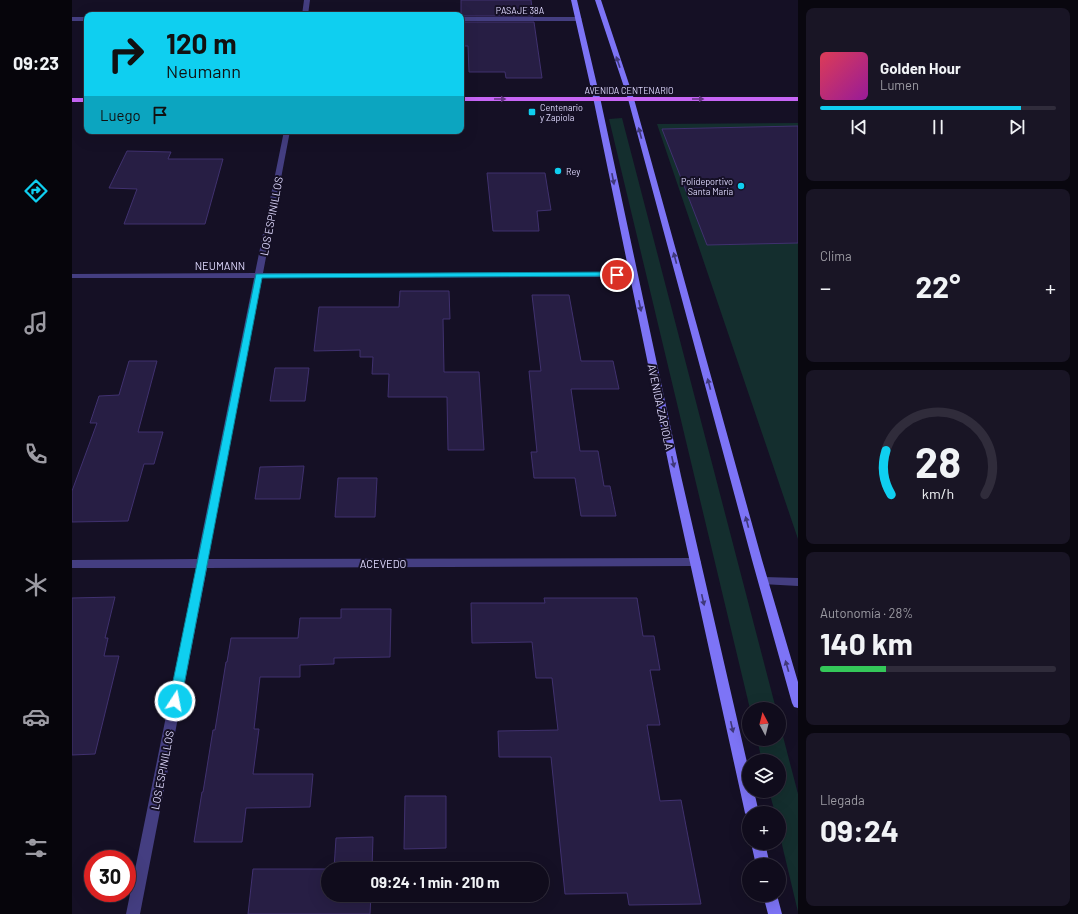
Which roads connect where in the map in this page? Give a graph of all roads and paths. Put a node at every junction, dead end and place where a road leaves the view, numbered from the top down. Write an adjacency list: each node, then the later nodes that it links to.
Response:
1 (307, 0): 4 (street)
2 (574, 0): 8 (main road, AVENIDA ZAPIOLA)
3 (598, 0): 11 (main road, one-way to 3)
4 (305, 12)
5 (72, 19): 6 (street)
6 (84, 19)
7 (464, 19): 8 (street, PASAJE 38A)
8 (579, 19): 10 (main road, AVENIDA ZAPIOLA)
9 (464, 99): 10 (main road, AVENIDA CENTENARIO, one-way to 10)
10 (598, 99): 11 (main road, AVENIDA CENTENARIO); 16 (main road, AVENIDA ZAPIOLA, one-way to 16)
11 (631, 99): 12 (main road, AVENIDA CENTENARIO, one-way to 12); 22 (main road, one-way to 11)
12 (798, 99)
13 (72, 100): 14 (main road)
14 (84, 100)
15 (286, 134): 18 (street, LOS ESPINILLOS)
16 (633, 275): 18 (street, NEUMANN); 19 (main road, AVENIDA ZAPIOLA, one-way to 19)
17 (72, 276): 18 (street, NEUMANN)
18 (259, 276): 21 (street, LOS ESPINILLOS)
19 (695, 562): 21 (street, ACEVEDO); 25 (main road, AVENIDA ZAPIOLA, one-way to 25)
20 (72, 564): 21 (street, ACEVEDO)
21 (202, 564): 27 (street, LOS ESPINILLOS)
22 (764, 581): 23 (street); 24 (main road, one-way to 22)
23 (798, 582)
24 (798, 703)
25 (750, 806)
26 (771, 902): 28 (main road)
27 (133, 914)
28 (774, 914)

